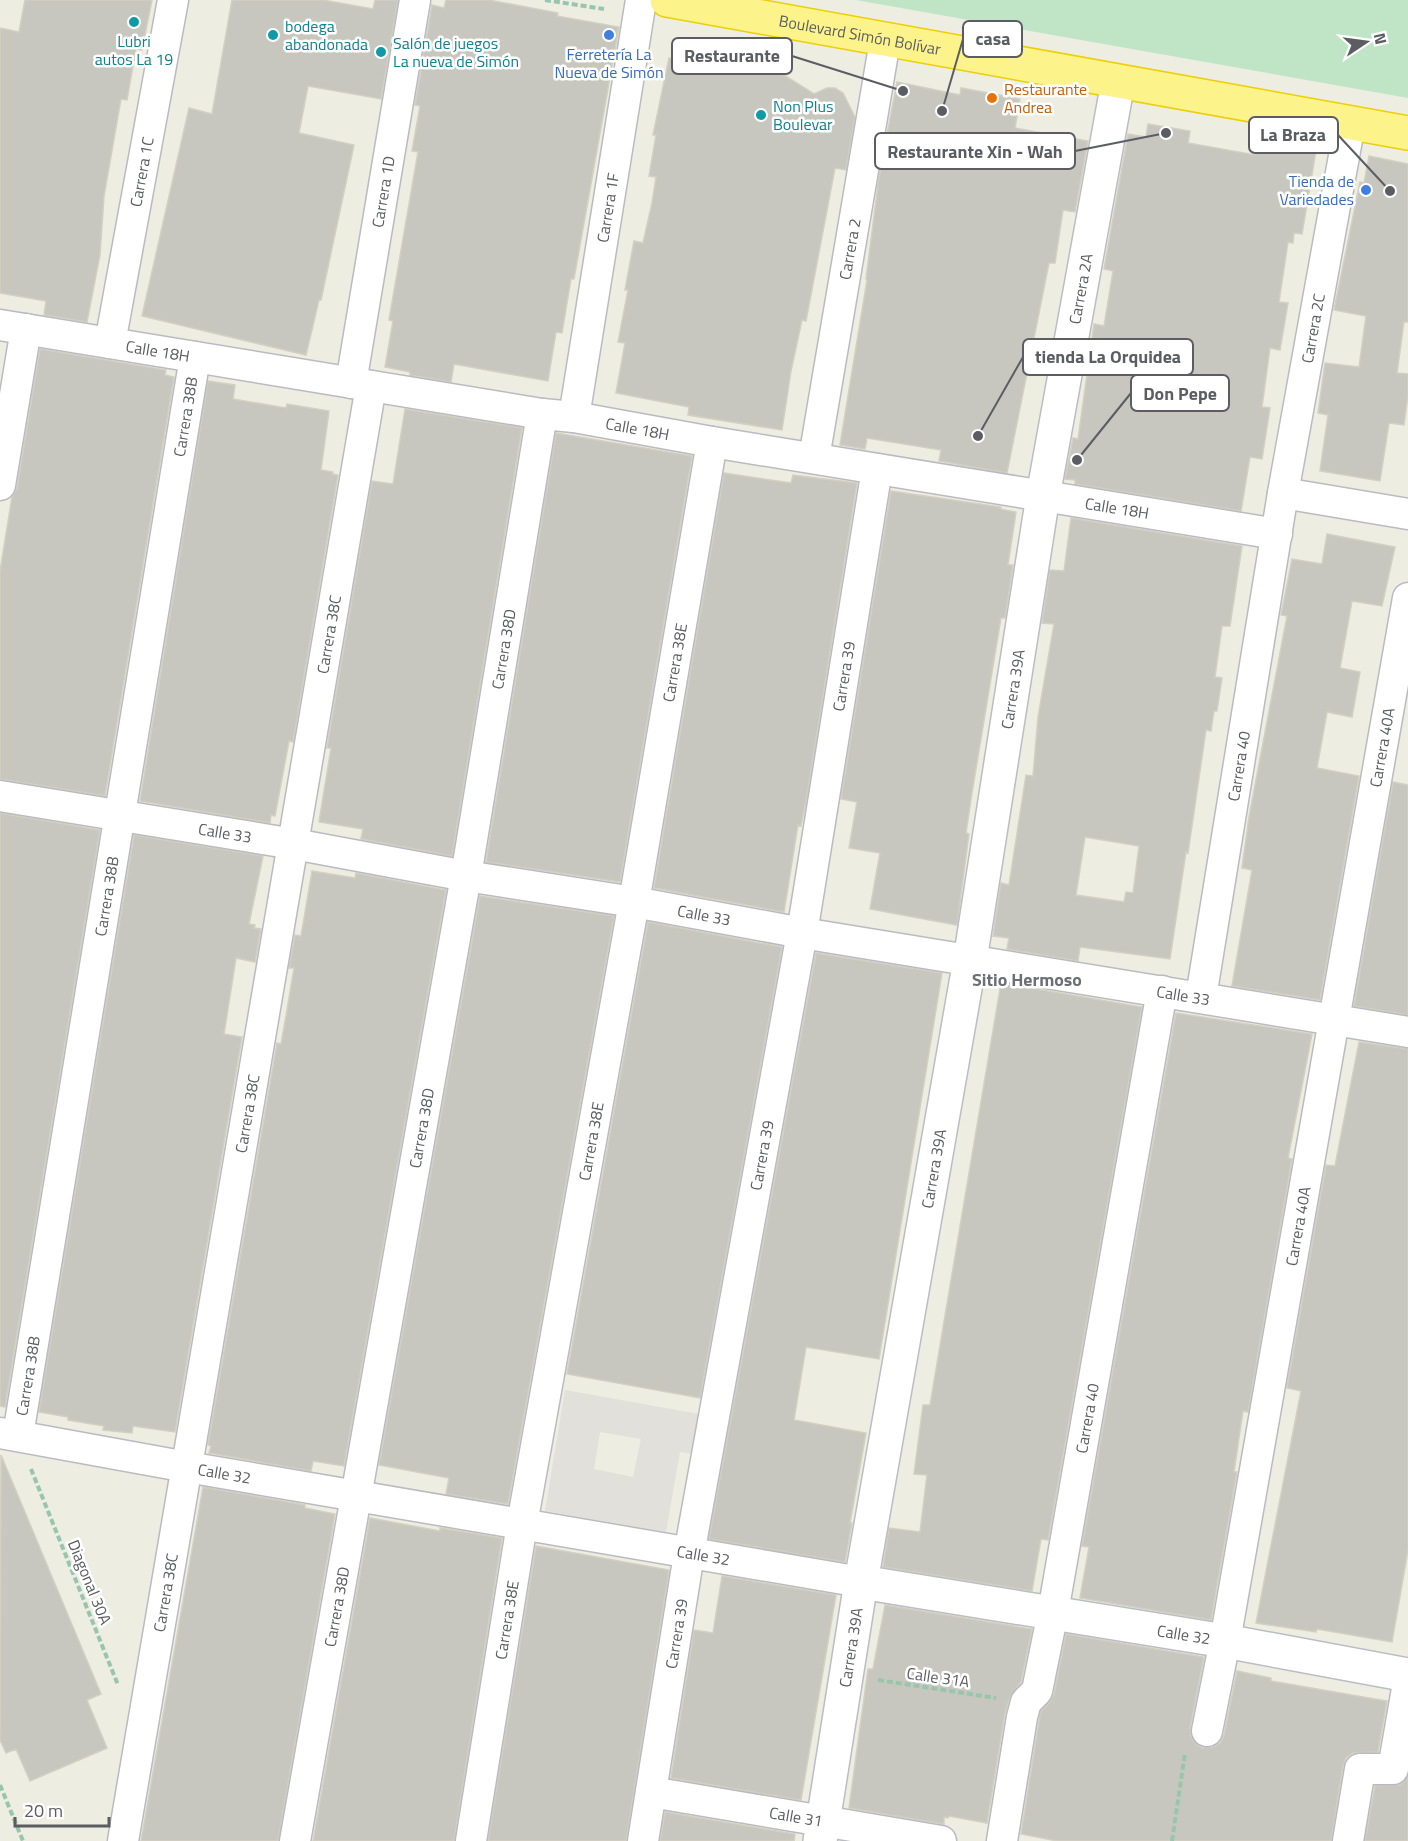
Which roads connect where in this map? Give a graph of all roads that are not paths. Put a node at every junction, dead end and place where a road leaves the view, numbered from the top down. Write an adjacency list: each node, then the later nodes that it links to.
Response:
1 (173, 0): 10 (street, Carrera 1C)
2 (415, 0): 12 (street, Carrera 1D)
3 (641, 0): 14 (street, Carrera 1F)
4 (667, 0): 5 (highway, Boulevard Simón Bolívar)
5 (885, 41): 6 (highway, Boulevard Simón Bolívar); 16 (street, Carrera 2)
6 (1118, 82): 7 (highway, Boulevard Simón Bolívar); 20 (street, Carrera 2A)
7 (1350, 123): 8 (highway, Boulevard Simón Bolívar); 19 (street, Carrera 2C)
8 (1408, 133)
9 (13, 327): 10 (street, Calle 18H); 18 (street)
10 (110, 343): 11 (street, Calle 18H)
11 (195, 357): 12 (street, Calle 18H); 25 (street, Carrera 38B)
12 (361, 384): 13 (street, Calle 18H); 26 (street, Carrera 38C)
13 (542, 414): 14 (street, Calle 18H); 27 (street, Carrera 38D)
14 (574, 417): 15 (street, Calle 18H)
15 (712, 442): 16 (street, Calle 18H); 28 (street, Carrera 38E)
16 (814, 458): 17 (street, Calle 18H)
17 (877, 468): 20 (street, Calle 18H); 29 (street, Carrera 39)
18 (0, 485)
19 (1283, 493): 21 (street); 22 (street, Carrera 2C)
20 (1043, 496): 22 (street, Calle 18H); 30 (street, Carrera 39A)
21 (1408, 514)
22 (1277, 534): 32 (street, Carrera 40)
23 (1408, 598): 33 (street, Carrera 40A)
24 (0, 796): 25 (street, Calle 33)
25 (119, 817): 26 (street, Calle 33); 35 (street, Carrera 38B)
26 (294, 844): 27 (street, Calle 33); 36 (street, Carrera 38C)
27 (466, 876): 28 (street, Calle 33); 37 (street, Carrera 38D)
28 (634, 902): 29 (street, Calle 33); 38 (street, Carrera 38E)
29 (802, 933): 30 (street, Calle 33); 39 (street, Carrera 39)
30 (970, 960): 31 (street, Calle 33); 40 (street, Carrera 39A)
31 (1162, 991): 32 (street, Calle 33); 41 (street, Carrera 40)
32 (1201, 997): 33 (street, Calle 33)
33 (1333, 1020): 34 (street, Calle 33); 42 (street, Carrera 40A)
34 (1408, 1032)
35 (9, 1434): 36 (street, Calle 32)
36 (187, 1467): 37 (street, Calle 32); 48 (street, Carrera 38C)
37 (357, 1495): 38 (street, Calle 32); 49 (street, Carrera 38D)
38 (522, 1524): 39 (street, Calle 32); 50 (street, Carrera 38E)
39 (689, 1554): 40 (street, Calle 32); 46 (street, Carrera 39)
40 (861, 1582): 41 (street, Calle 32); 47 (street, Carrera 39A)
41 (1053, 1612): 42 (street, Calle 32); 53 (street, Carrera 40)
42 (1225, 1641): 43 (street, Calle 32); 45 (street, Carrera 40A)
43 (1408, 1675)
44 (1408, 1683): 54 (street)
45 (1207, 1731)
46 (651, 1792): 47 (street, Calle 31); 51 (street, Carrera 39)
47 (821, 1831): 52 (street, Calle 31)
48 (123, 1841)
49 (295, 1841)
50 (471, 1841)
51 (642, 1841)
52 (941, 1841)
53 (1002, 1841)
54 (1348, 1841)

